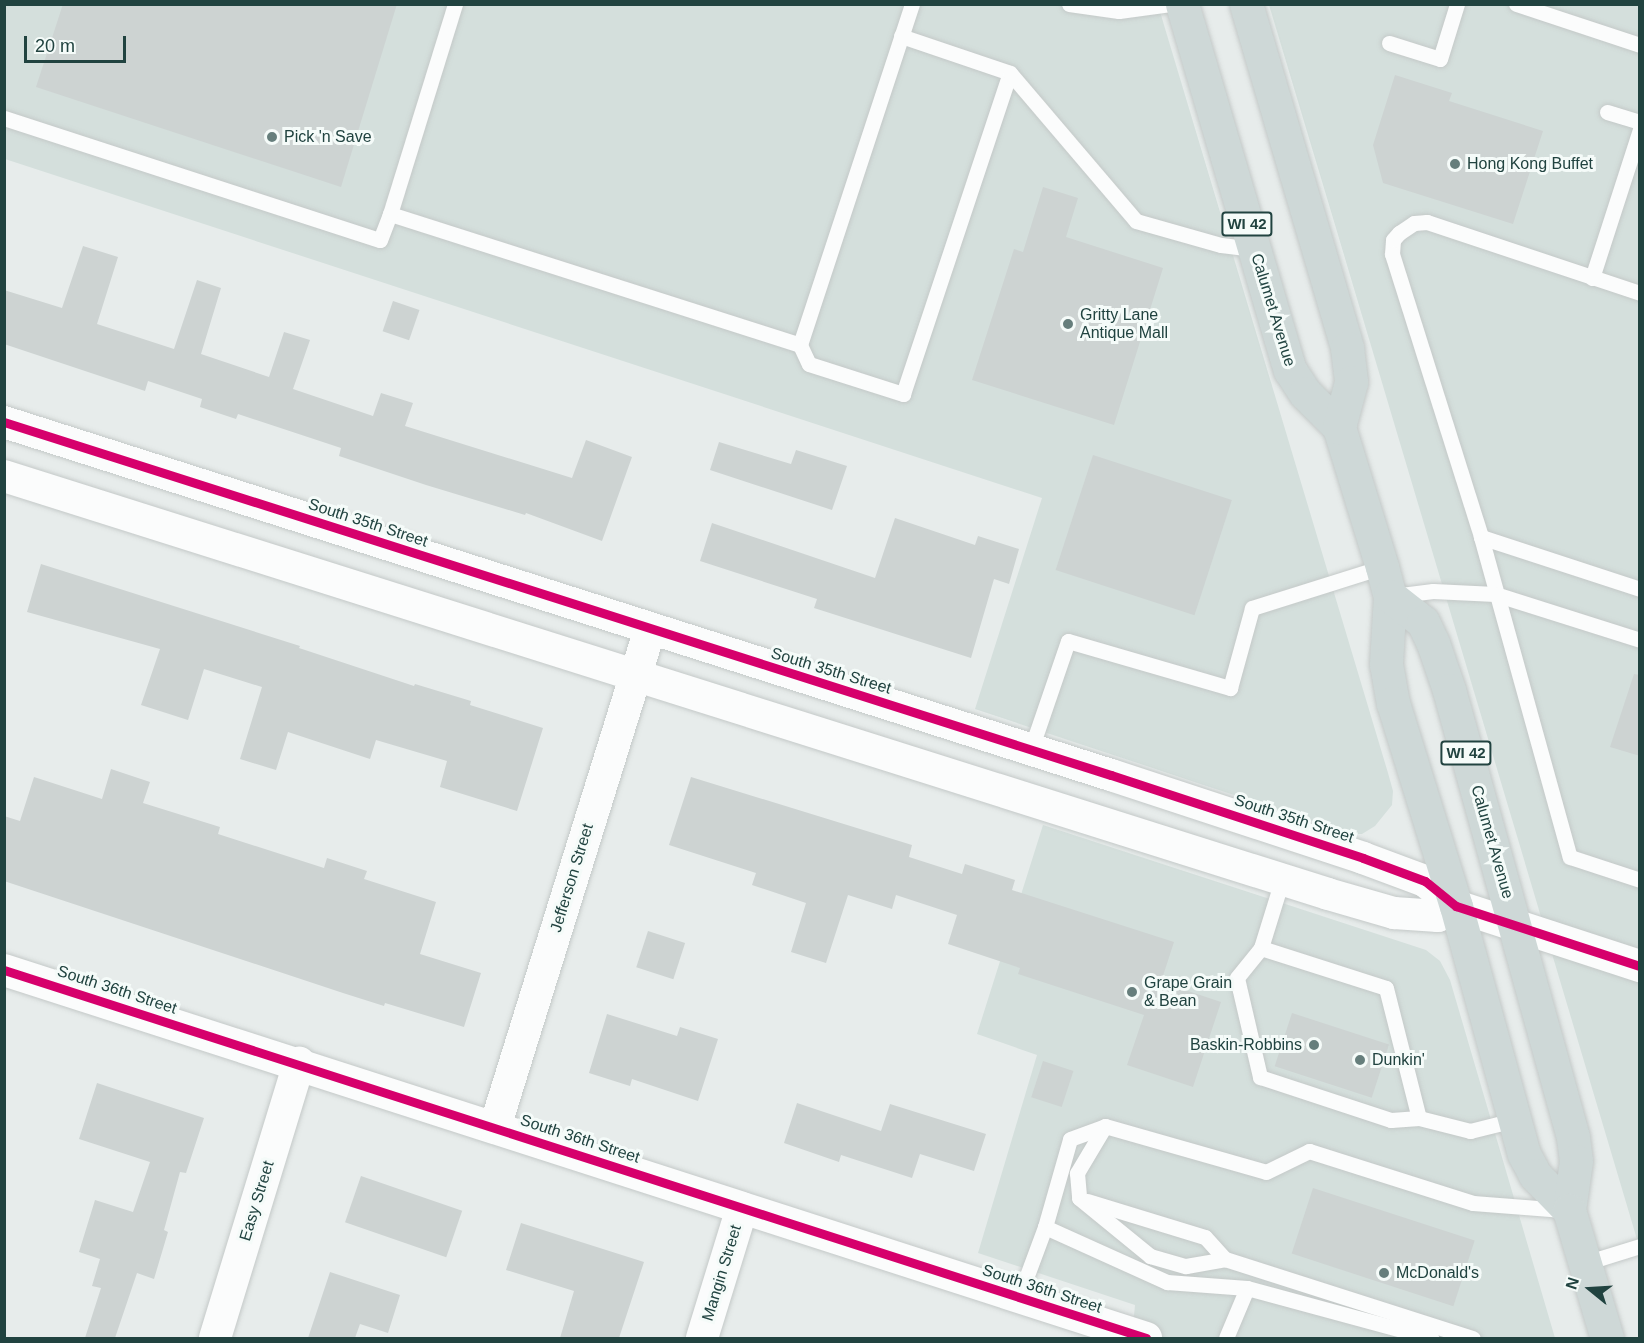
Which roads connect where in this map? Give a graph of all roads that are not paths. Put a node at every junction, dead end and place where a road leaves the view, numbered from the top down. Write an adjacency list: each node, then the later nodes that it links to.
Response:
1 (455, 4): 17 (lane)
2 (912, 4): 9 (lane)
3 (1069, 4): 4 (lane)
4 (1171, 4)
5 (1182, 4): 18 (main road, Calumet Avenue / WI 42)
6 (1246, 4): 23 (main road)
7 (1457, 4): 10 (lane)
8 (1516, 4): 11 (lane)
9 (902, 36): 12 (lane); 21 (lane)
10 (1389, 43)
11 (1640, 45)
12 (1010, 73): 18 (lane); 21 (lane)
13 (1607, 112): 15 (lane)
14 (4, 118): 17 (lane)
15 (1640, 122)
16 (1640, 129): 19 (lane)
17 (390, 214): 21 (lane)
18 (1254, 249): 23 (main road, Calumet Avenue / WI 42)
19 (1592, 278): 20 (lane); 25 (lane)
20 (1640, 293)
21 (800, 345)
22 (4, 422): 29 (street, South 35th Street)
23 (1339, 427): 26 (main road, Calumet Avenue / WI 42)
24 (4, 476): 31 (street)
25 (1481, 537): 27 (lane); 28 (lane)
26 (1386, 582): 28 (lane); 32 (lane); 35 (main road, Calumet Avenue / WI 42); 36 (main road, Calumet Avenue / WI 42)
27 (1640, 589)
28 (1495, 594): 30 (lane); 34 (lane)
29 (650, 629): 31 (street, Jefferson Street); 32 (street, South 35th Street)
30 (1640, 640)
31 (634, 677): 33 (street); 44 (street, Jefferson Street)
32 (1031, 749): 35 (street, South 35th Street)
33 (1282, 880): 35 (street); 37 (lane)
34 (1640, 880)
35 (1456, 906): 36 (street, South 35th Street); 42 (main road, Calumet Avenue / WI 42)
36 (1515, 926): 38 (street, South 35th Street); 47 (main road, Calumet Avenue / WI 42)
37 (1261, 948): 41 (lane); 41 (lane)
38 (1640, 966)
39 (4, 970): 40 (street, South 36th Street)
40 (299, 1063): 44 (street, South 36th Street); 55 (street, Easy Street)
41 (1419, 1118): 42 (lane)
42 (1514, 1120): 47 (main road, Calumet Avenue / WI 42)
43 (1105, 1126): 45 (lane); 47 (lane); 48 (lane)
44 (495, 1127): 46 (street, South 36th Street)
45 (1079, 1198): 50 (lane); 50 (lane)
46 (742, 1208): 53 (street, South 36th Street); 56 (street, Mangin Street)
47 (1569, 1210): 51 (main road, Calumet Avenue / WI 42)
48 (1045, 1227): 52 (lane); 53 (lane)
49 (1640, 1246): 51 (lane)
50 (1225, 1259): 60 (lane)
51 (1585, 1263): 61 (main road, Calumet Avenue / WI 42)
52 (1247, 1288): 58 (lane); 59 (lane)
53 (1019, 1297): 54 (street, South 36th Street)
54 (1078, 1327): 57 (street, South 36th Street)
55 (215, 1338)
56 (702, 1338)
57 (1146, 1338)
58 (1226, 1338)
59 (1431, 1338)
60 (1473, 1338)
61 (1607, 1338)

